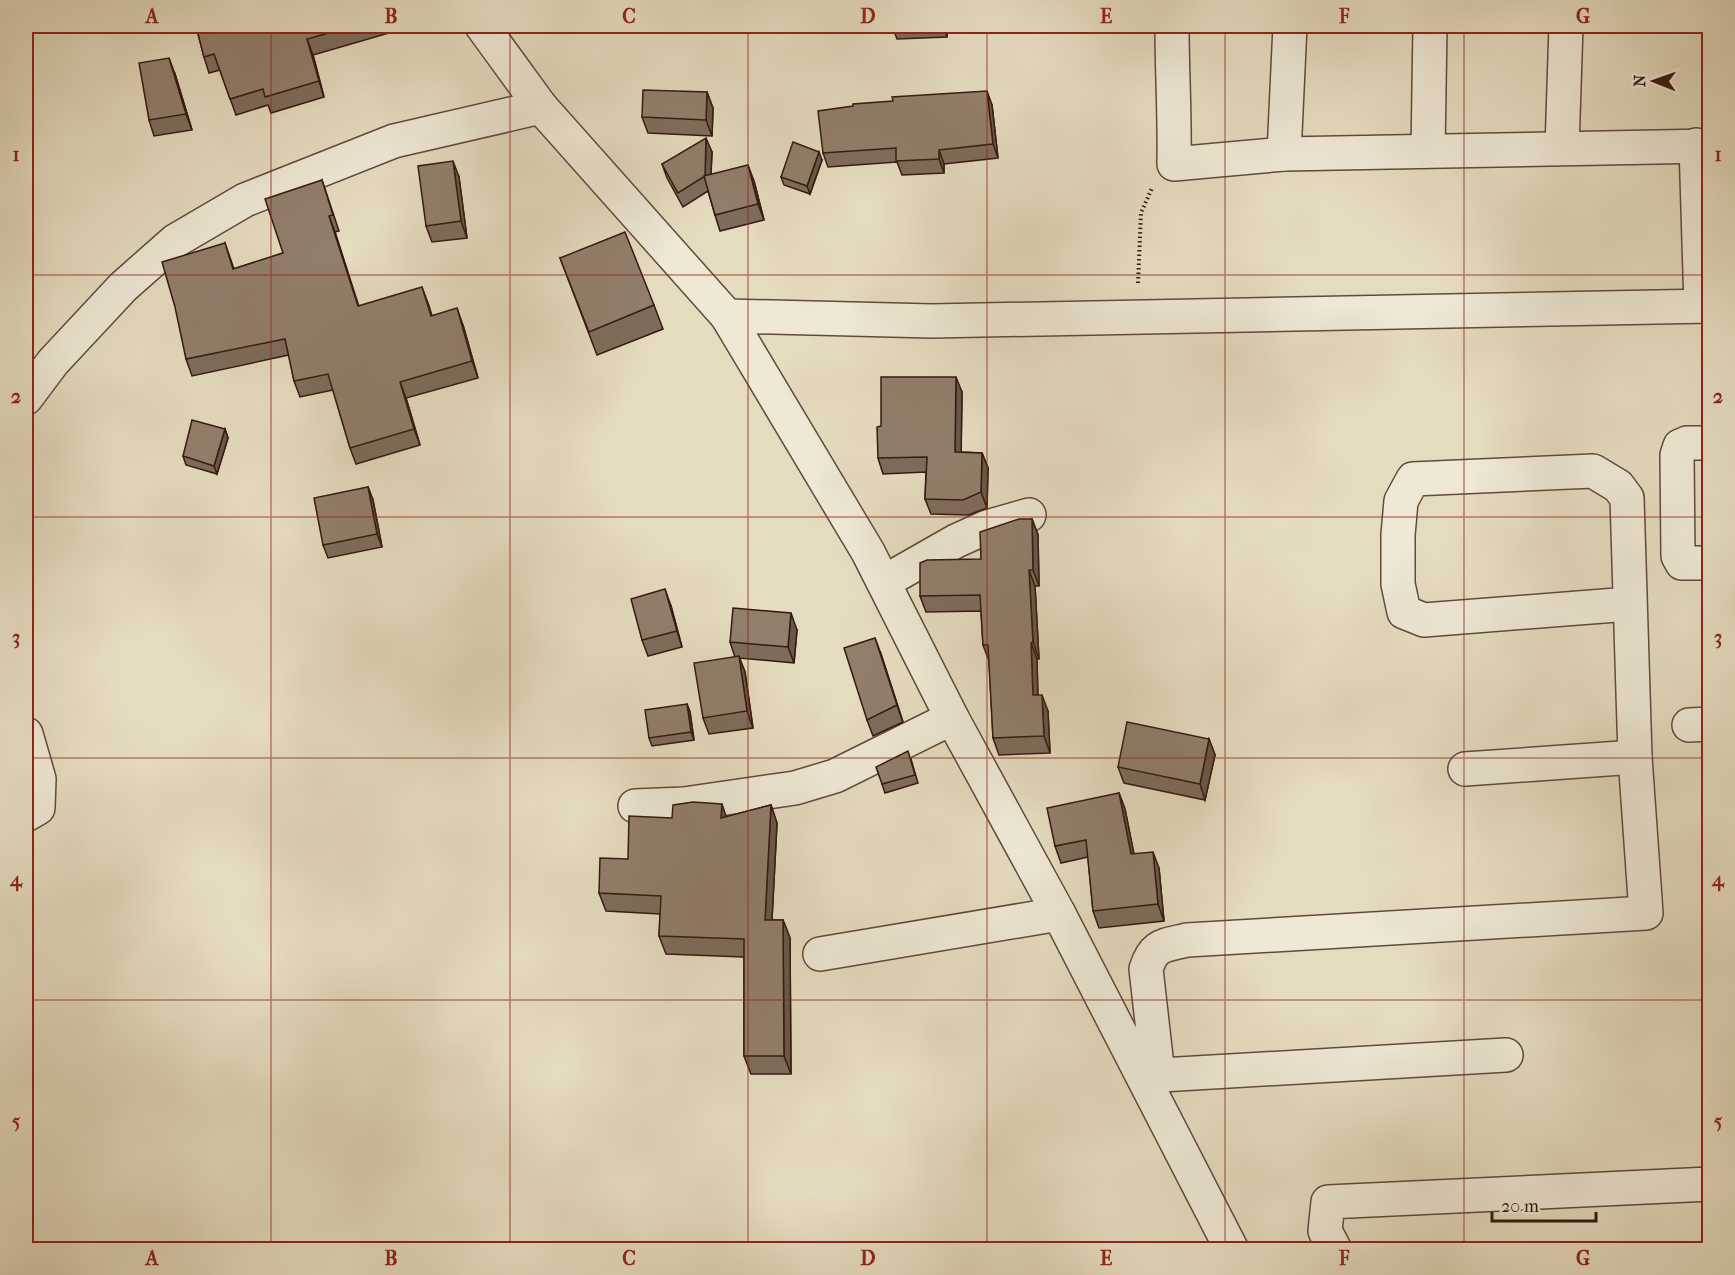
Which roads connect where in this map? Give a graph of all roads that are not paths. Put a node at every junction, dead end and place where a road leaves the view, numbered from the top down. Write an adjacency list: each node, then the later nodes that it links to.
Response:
1 (482, 26): 6 (street)
2 (1172, 26): 10 (street)
3 (1290, 26): 10 (street)
4 (1430, 26): 9 (street)
5 (1566, 26): 8 (street)
6 (541, 107): 12 (street); 13 (street)
7 (1703, 146): 8 (street); 11 (street)
8 (1562, 148): 9 (street)
9 (1428, 151): 10 (street)
10 (1284, 154)
11 (1705, 306): 12 (street)
12 (727, 316): 17 (street)
13 (26, 398)
14 (1710, 443): 16 (street)
15 (1029, 515): 17 (street)
16 (1710, 563)
17 (884, 582): 19 (street)
18 (1629, 604): 18 (street); 21 (street)
19 (952, 718): 23 (street); 25 (street)
20 (26, 734): 24 (street)
21 (1635, 757): 22 (street); 28 (street)
22 (1465, 768)
23 (635, 806)
24 (26, 815)
25 (1059, 914): 26 (street); 28 (street)
26 (820, 954)
27 (1506, 1055): 28 (street)
28 (1151, 1076): 30 (street)
29 (1710, 1184): 31 (street)
30 (1232, 1250)
31 (1335, 1250)

